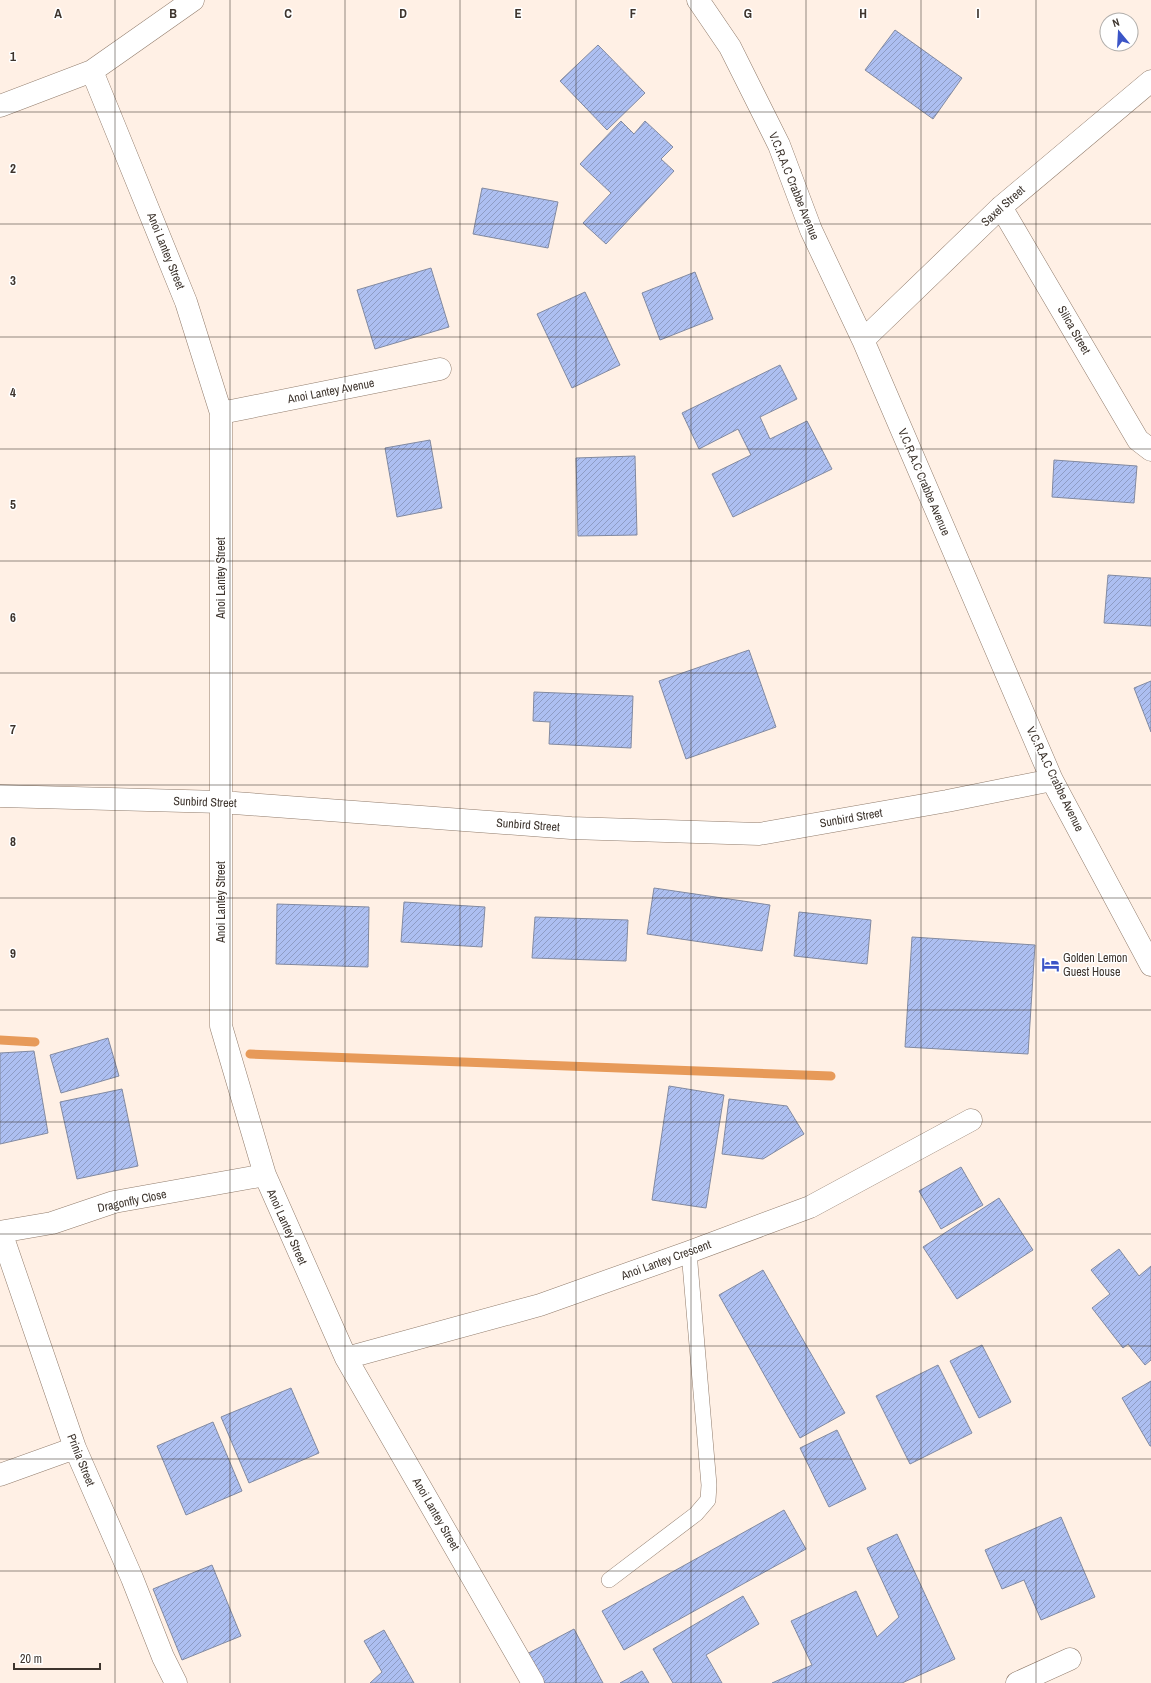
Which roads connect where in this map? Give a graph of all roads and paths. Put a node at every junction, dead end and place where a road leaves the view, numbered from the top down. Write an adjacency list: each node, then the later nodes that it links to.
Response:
1 (193, 0): 3 (street)
2 (698, 0): 7 (street, V.C.R.A.C Crabbe Avenue)
3 (92, 71): 5 (street); 9 (street, Anoi Lantey Street)
4 (1151, 81): 6 (street, Saxel Street)
5 (0, 106)
6 (1001, 207): 7 (street, Saxel Street); 10 (street, Silica Street)
7 (863, 340): 11 (street, V.C.R.A.C Crabbe Avenue)
8 (440, 369): 9 (street, Anoi Lantey Avenue)
9 (221, 413): 13 (street, Anoi Lantey Street)
10 (1151, 450)
11 (1052, 780): 13 (street, Sunbird Street); 14 (street, V.C.R.A.C Crabbe Avenue)
12 (0, 796): 13 (street, Sunbird Street)
13 (221, 802): 16 (street, Anoi Lantey Street)
14 (1151, 965)
15 (971, 1120): 18 (street, Anoi Lantey Crescent)
16 (265, 1175): 17 (street, Dragonfly Close); 19 (street, Anoi Lantey Street)
17 (0, 1232): 20 (street, Prinia Street)
18 (689, 1252): 19 (street, Anoi Lantey Crescent); 22 (lane)
19 (346, 1358): 25 (street, Anoi Lantey Street)
20 (75, 1448): 21 (street); 24 (street, Prinia Street)
21 (0, 1475)
22 (608, 1580)
23 (1070, 1659): 26 (street)
24 (176, 1683)
25 (533, 1683)
26 (1017, 1683)

